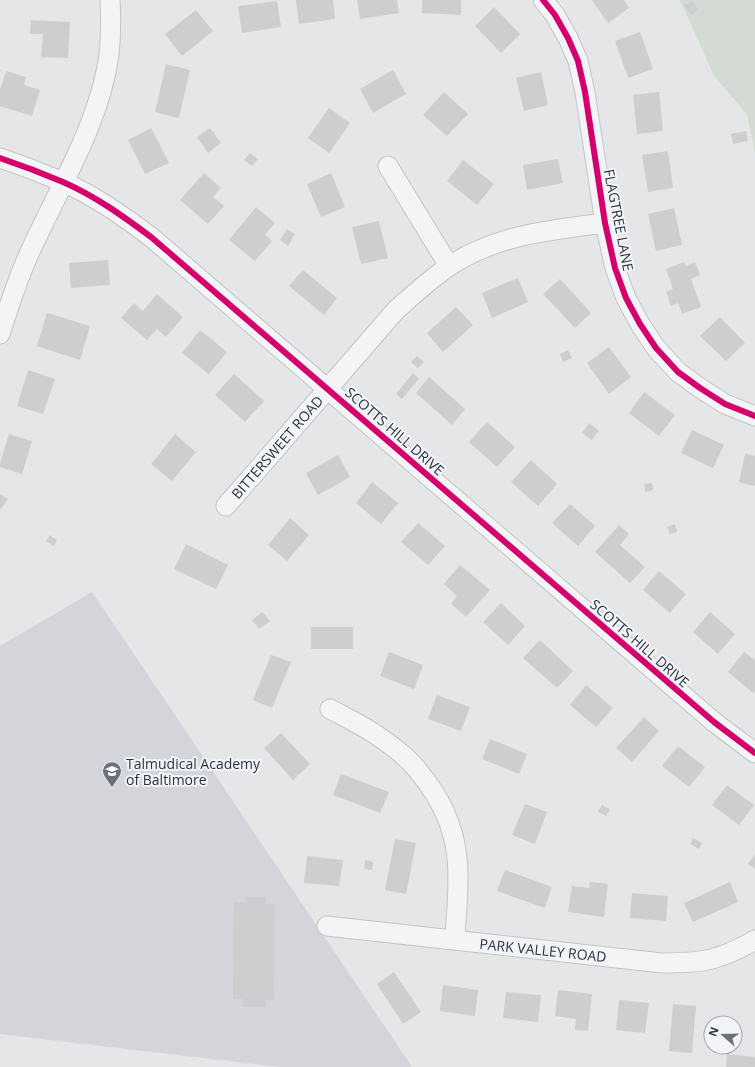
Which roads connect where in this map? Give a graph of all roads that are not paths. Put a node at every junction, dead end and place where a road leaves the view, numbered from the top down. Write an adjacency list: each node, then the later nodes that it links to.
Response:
1 (110, 0): 5 (street)
2 (543, 0): 6 (street, FLAGTREE LANE)
3 (0, 158): 5 (street, SCOTTS HILL DRIVE)
4 (388, 166): 7 (street)
5 (64, 182): 8 (street); 9 (street, SCOTTS HILL DRIVE)
6 (606, 223): 7 (street, BITTERSWEET ROAD); 10 (street, FLAGTREE LANE)
7 (448, 266): 9 (street, BITTERSWEET ROAD)
8 (0, 334)
9 (328, 388): 11 (street, BITTERSWEET ROAD); 13 (street, SCOTTS HILL DRIVE)
10 (755, 416)
11 (226, 506)
12 (330, 709): 15 (street)
13 (755, 753)
14 (327, 926): 15 (street, PARK VALLEY ROAD)
15 (455, 940): 16 (street, PARK VALLEY ROAD)
16 (755, 940)

